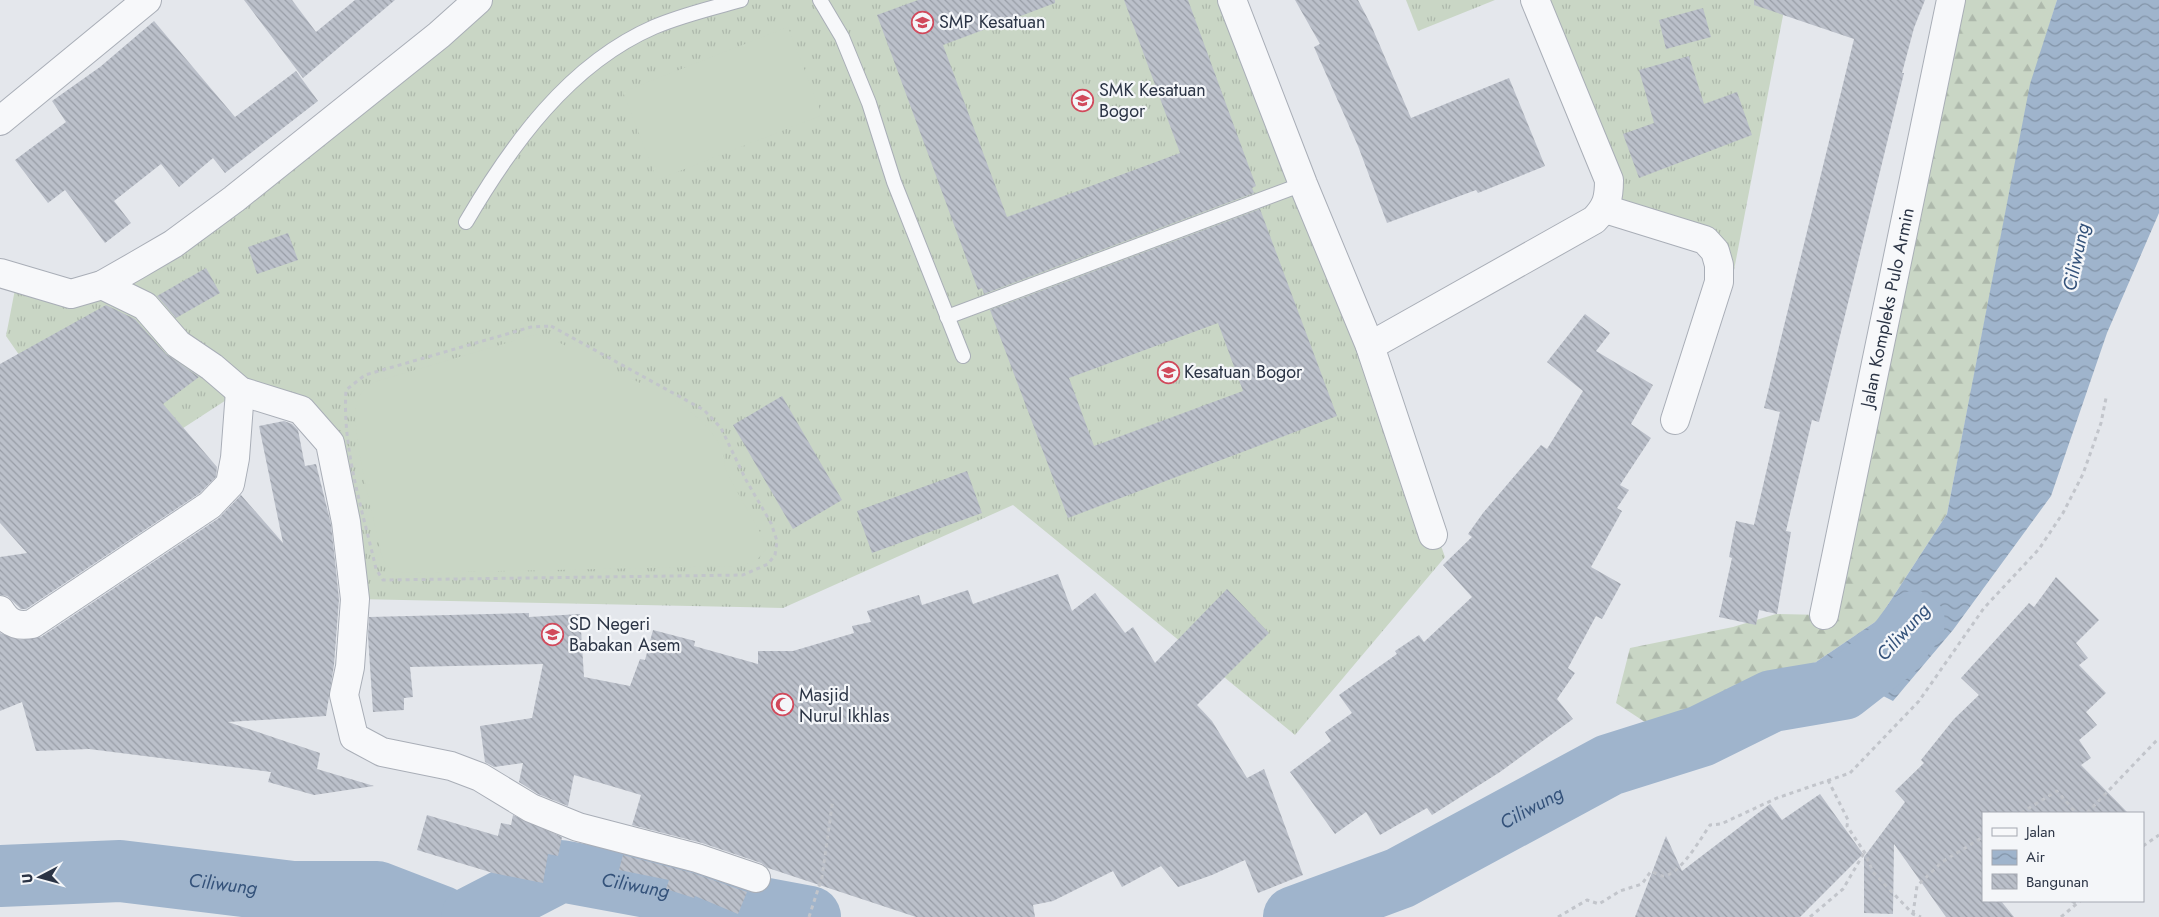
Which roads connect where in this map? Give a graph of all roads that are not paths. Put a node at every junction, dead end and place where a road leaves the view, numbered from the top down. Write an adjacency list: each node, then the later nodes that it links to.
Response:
1 (147, 0): 8 (street)
2 (478, 0): 13 (street)
3 (741, 0): 11 (lane)
4 (820, 0): 14 (lane)
5 (1232, 0): 9 (street)
6 (1535, 0): 10 (street)
7 (1951, 0): 21 (street, Jalan Kompleks Pulo Armin)
8 (0, 121)
9 (1303, 184): 14 (lane); 15 (street)
10 (1605, 209): 15 (street); 18 (street)
11 (466, 222)
12 (6, 280): 13 (street)
13 (102, 285): 17 (street)
14 (947, 318): 16 (lane)
15 (1370, 346): 19 (street)
16 (963, 356)
17 (240, 391): 20 (street); 22 (street)
18 (1675, 420)
19 (1433, 535)
20 (0, 610)
21 (1824, 615)
22 (756, 878)

